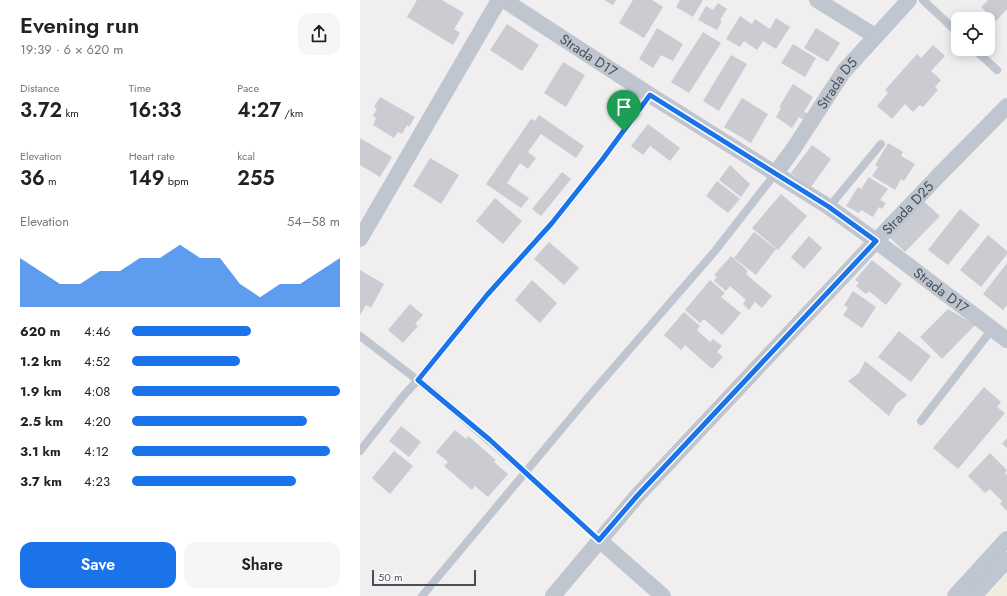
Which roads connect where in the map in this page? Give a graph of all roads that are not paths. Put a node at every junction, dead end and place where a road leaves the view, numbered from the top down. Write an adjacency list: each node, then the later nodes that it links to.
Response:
1 (499, 0): 15 (street)
2 (504, 0): 10 (street, Strada D17)
3 (818, 0): 7 (street)
4 (909, 0): 7 (street, Strada D5)
5 (923, 0): 6 (lane)
6 (951, 26)
7 (875, 36): 13 (street, Strada D5)
8 (982, 56): 9 (lane)
9 (997, 70)
10 (650, 95): 13 (street, Strada D17); 20 (lane)
11 (1007, 106): 16 (street, Strada D25)
12 (881, 144): 14 (lane)
13 (775, 174): 14 (street, Strada D17); 23 (lane)
14 (829, 207): 16 (street, Strada D17)
15 (360, 239)
16 (876, 241): 17 (street, Strada D17); 25 (street, Strada D25)
17 (993, 328): 19 (street, Strada D17); 21 (lane)
18 (360, 336): 20 (lane)
19 (1007, 340)
20 (418, 380): 22 (lane); 23 (lane)
21 (920, 421)
22 (360, 451)
23 (525, 472): 27 (lane)
24 (1007, 538): 30 (street)
25 (599, 540): 28 (street, Strada D25); 29 (street)
26 (1007, 560): 31 (street)
27 (422, 596)
28 (553, 596)
29 (663, 596)
30 (955, 596)
31 (974, 596)

